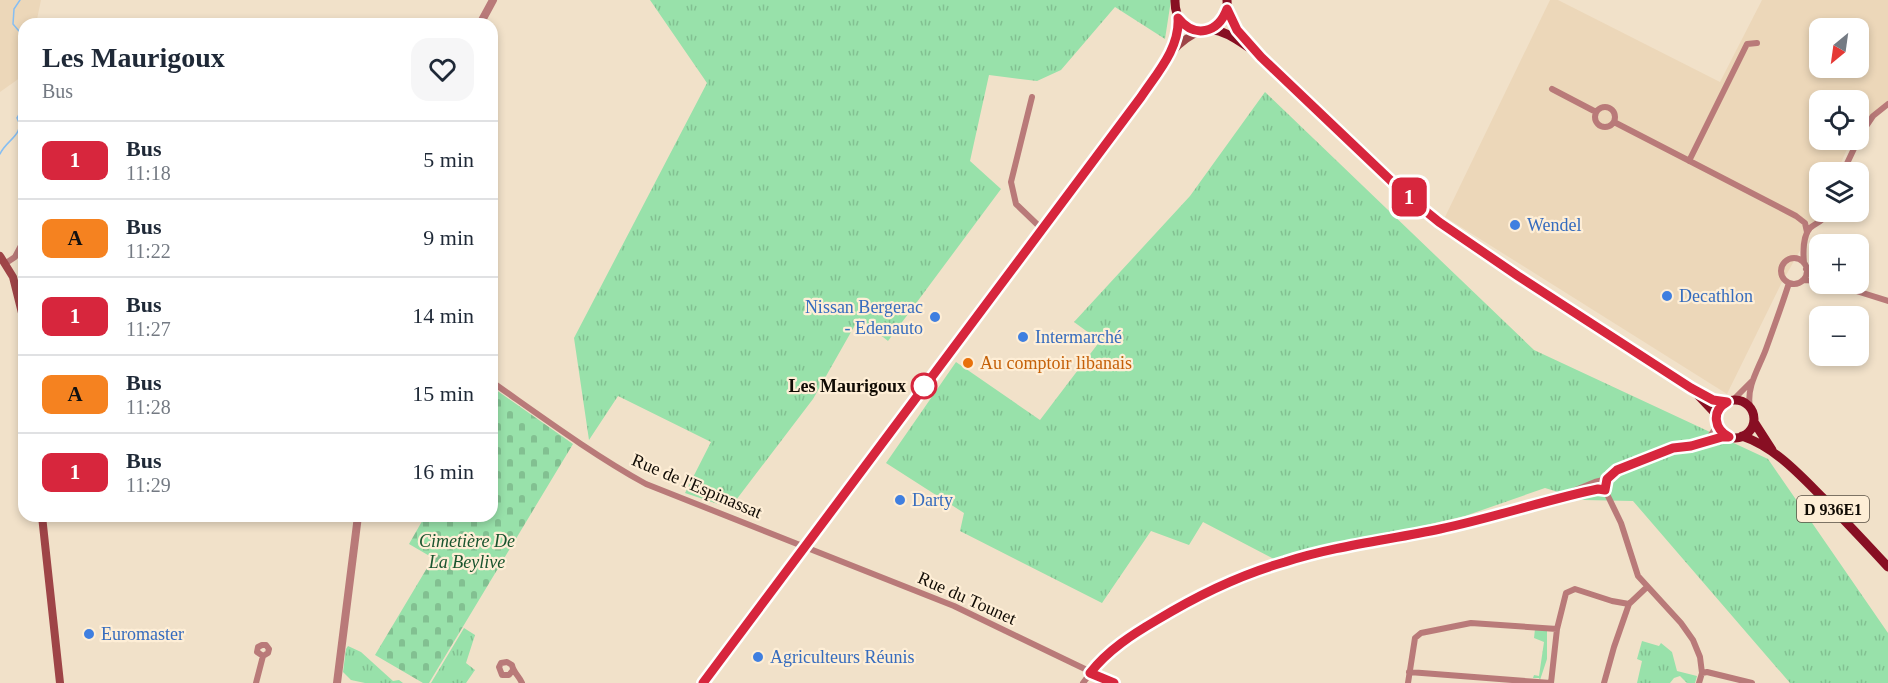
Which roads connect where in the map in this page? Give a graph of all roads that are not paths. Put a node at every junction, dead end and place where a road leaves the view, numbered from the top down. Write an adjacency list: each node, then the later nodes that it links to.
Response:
1 (493, 0): 4 (street)
2 (1175, 0): 5 (main road)
3 (1227, 5): 6 (main road); 8 (main road)
4 (483, 18)
5 (1178, 18): 6 (main road); 9 (main road)
6 (1206, 30): 8 (main road); 9 (main road)
7 (1757, 43): 16 (street)
8 (1261, 57): 35 (main road)
9 (1166, 60): 18 (main road)
10 (1552, 89): 13 (street)
11 (1032, 97): 18 (street)
12 (1888, 104): 15 (street)
13 (1596, 112): 14 (street); 14 (street)
14 (1614, 122): 16 (street)
15 (1869, 122)
16 (1689, 161): 19 (street)
17 (1820, 222): 19 (street)
18 (1042, 229): 49 (main road)
19 (1807, 232): 20 (street)
20 (1804, 245): 23 (street); 25 (street)
21 (18, 251): 24 (street)
22 (0, 256): 24 (main road)
23 (1792, 258): 25 (street); 29 (street)
24 (6, 263): 31 (main road)
25 (1805, 266): 26 (street); 27 (street)
26 (1809, 269)
27 (1803, 280): 28 (street); 29 (street)
28 (1809, 280)
29 (1789, 283): 33 (street)
30 (1866, 294): 32 (street)
31 (18, 295)
32 (1888, 301)
33 (1752, 380): 36 (street); 37 (street)
34 (498, 386): 49 (street, Rue de l'Espinassat)
35 (1691, 388): 36 (main road); 38 (main road)
36 (1730, 401): 37 (main road); 38 (main road)
37 (1750, 407): 39 (main road)
38 (1716, 420): 41 (main road); 42 (street)
39 (1754, 422): 40 (main road); 43 (main road, D 936E1)
40 (1742, 436): 41 (main road); 43 (main road, D 936E1)
41 (1729, 437): 42 (street)
42 (1706, 441): 44 (street)
43 (1776, 454): 50 (main road, D 936E1)
44 (1607, 479): 45 (street); 46 (street)
45 (1605, 490): 46 (street); 51 (street)
46 (1556, 498): 57 (street)
47 (43, 522): 59 (main road)
48 (357, 522): 61 (street)
49 (806, 548): 57 (street, Rue du Tounet); 63 (main road)
50 (1888, 567)
51 (1647, 587): 52 (street); 58 (street)
52 (1629, 604): 53 (street); 68 (street)
53 (1557, 629): 56 (street); 67 (street)
54 (262, 656): 60 (street)
55 (513, 670): 62 (street)
56 (1409, 672): 66 (street); 67 (street)
57 (1090, 673): 64 (street); 65 (street, Rue du Tounet)
58 (1702, 673): 69 (street); 70 (street)
59 (60, 683)
60 (256, 683)
61 (337, 683)
62 (522, 683)
63 (703, 683)
64 (1083, 683)
65 (1114, 683)
66 (1408, 683)
67 (1551, 683)
68 (1604, 683)
69 (1699, 683)
70 (1752, 683)

